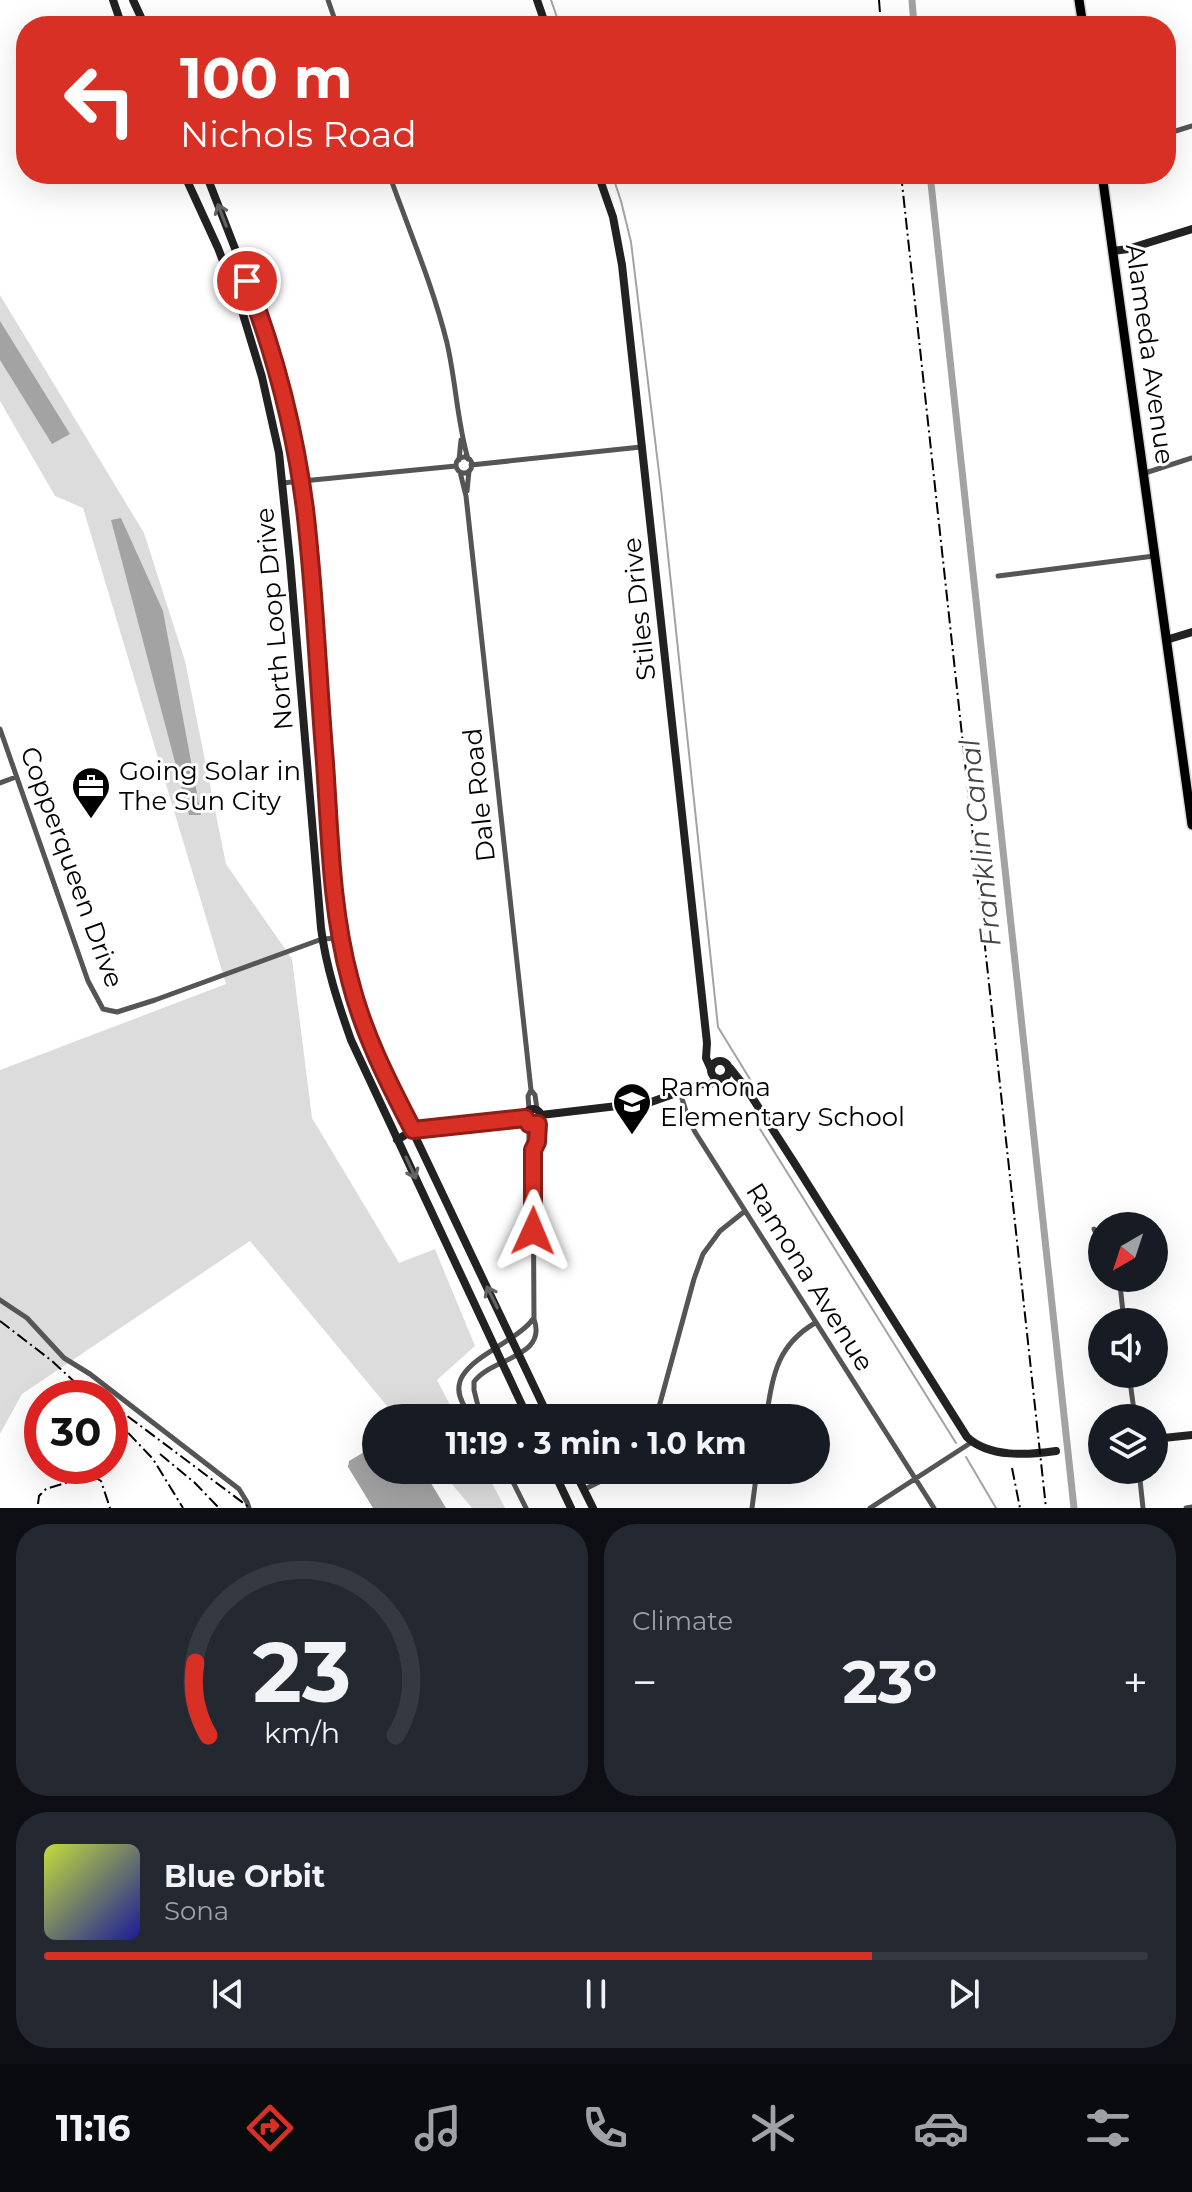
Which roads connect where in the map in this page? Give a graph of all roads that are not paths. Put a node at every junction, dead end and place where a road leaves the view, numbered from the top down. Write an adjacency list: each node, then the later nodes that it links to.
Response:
1 (188, 184): 9 (main road, North Loop Drive)
2 (210, 184): 8 (main road, North Loop Drive, one-way to 2)
3 (393, 184): 10 (street, Dale Road)
4 (601, 184): 11 (main road, Stiles Drive)
5 (1103, 184): 7 (main road, Alameda Avenue)
6 (1192, 229): 7 (main road)
7 (1113, 251): 15 (main road, Alameda Avenue)
8 (240, 262): 9 (main road); 16 (main road, North Loop Drive)
9 (225, 268): 17 (main road, North Loop Drive)
10 (461, 435): 13 (street, Dale Road); 14 (street, Dale Road)
11 (641, 447): 13 (street); 31 (main road, Stiles Drive)
12 (1192, 458): 15 (street)
13 (469, 465): 14 (street); 14 (street); 18 (street, Dale Road)
14 (458, 466): 16 (street); 18 (street, Dale Road)
15 (1145, 473): 19 (main road, Alameda Avenue)
16 (300, 481): 17 (street); 23 (main road, North Loop Drive)
17 (282, 483): 24 (main road, North Loop Drive)
18 (466, 496): 38 (street, Dale Road)
19 (1155, 556): 20 (street); 22 (main road, Alameda Avenue)
20 (998, 576)
21 (1192, 632): 22 (main road)
22 (1166, 640): 28 (main road, Alameda Avenue)
23 (320, 710): 24 (main road); 29 (main road, North Loop Drive)
24 (303, 711): 30 (main road, North Loop Drive)
25 (0, 729): 26 (street, Copperqueen Drive)
26 (16, 777): 27 (street); 30 (street, Copperqueen Drive)
27 (0, 783)
28 (1192, 825)
29 (340, 938): 30 (street, Copperqueen Drive); 39 (main road, North Loop Drive)
30 (322, 939): 40 (main road, North Loop Drive)
31 (707, 1043): 32 (main road); 33 (main road, Stiles Drive)
32 (727, 1064): 33 (main road); 34 (main road); 35 (main road)
33 (711, 1070): 34 (main road); 36 (main road)
34 (722, 1079): 35 (main road); 36 (main road)
35 (740, 1082): 57 (main road)
36 (702, 1084): 37 (main road)
37 (680, 1092): 38 (main road); 41 (street, Ramona Avenue)
38 (533, 1117): 39 (main road); 43 (street, Dale Road)
39 (413, 1130): 40 (main road); 45 (main road, North Loop Drive, one-way to 39)
40 (397, 1140): 46 (main road, North Loop Drive, one-way to 46)
41 (745, 1211): 44 (street, Ramona Avenue); 53 (street)
42 (0, 1300): 68 (street)
43 (534, 1319): 45 (street); 47 (street, Dale Road)
44 (815, 1323): 54 (street); 59 (street, Ramona Avenue)
45 (512, 1338): 46 (street); 47 (main road, North Loop Drive)
46 (496, 1349): 48 (main road, North Loop Drive); 49 (street)
47 (519, 1354): 48 (street); 52 (main road, North Loop Drive)
48 (502, 1363): 50 (street); 51 (main road, North Loop Drive)
49 (464, 1404)
50 (478, 1404)
51 (521, 1404)
52 (542, 1404)
53 (660, 1404)
54 (769, 1404)
55 (1192, 1435): 56 (main road)
56 (1168, 1438)
57 (972, 1442): 58 (main road); 59 (street)
58 (1056, 1451)
59 (914, 1479): 73 (street); 74 (street, Ramona Avenue)
60 (514, 1484): 69 (street)
61 (560, 1484): 70 (main road)
62 (581, 1484): 66 (main road)
63 (594, 1484): 66 (street)
64 (755, 1484): 72 (street)
65 (1140, 1484): 75 (street)
66 (584, 1489): 71 (main road)
67 (1192, 1507): 76 (street)
68 (249, 1508)
69 (526, 1508)
70 (571, 1508)
71 (593, 1508)
72 (752, 1508)
73 (870, 1508)
74 (934, 1508)
75 (1143, 1508)
76 (1186, 1508)

